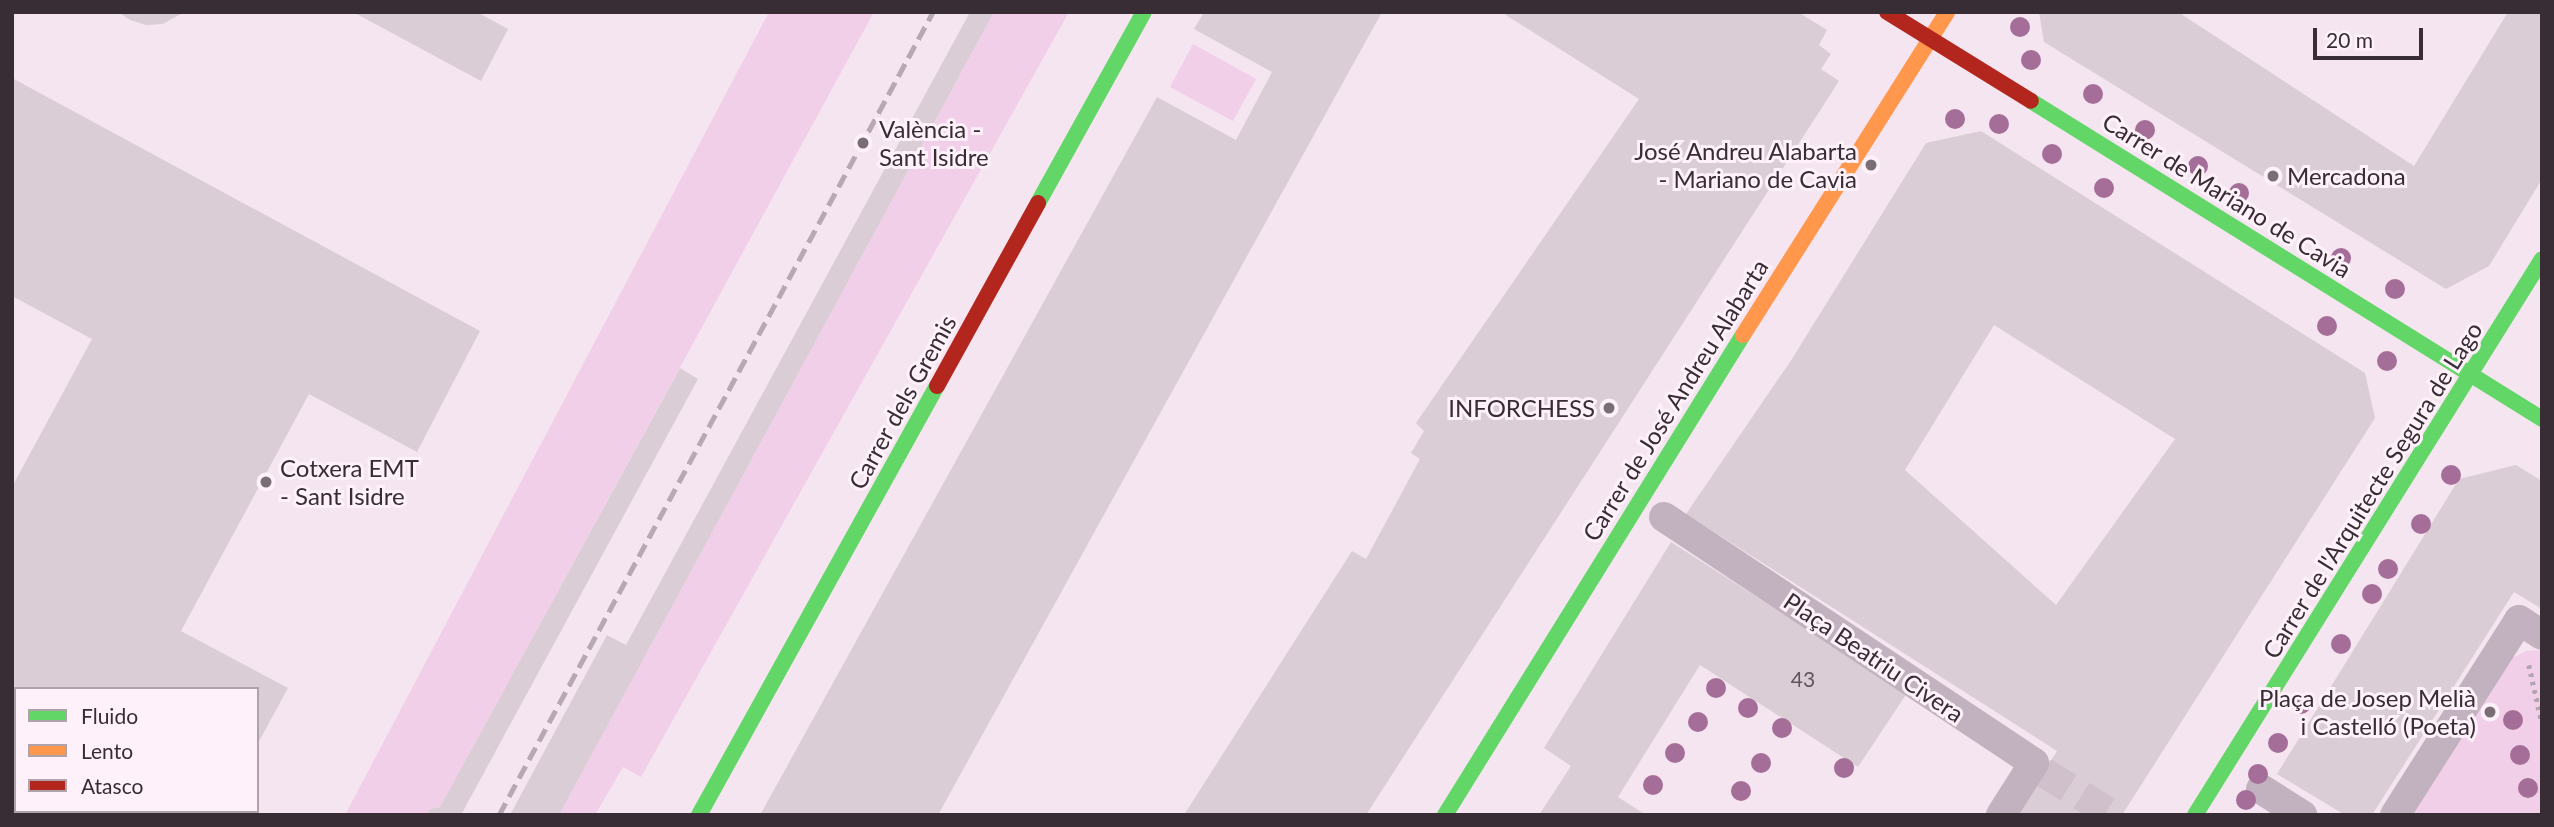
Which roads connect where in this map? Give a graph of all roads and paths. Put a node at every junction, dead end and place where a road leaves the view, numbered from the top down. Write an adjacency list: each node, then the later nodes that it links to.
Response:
1 (1144, 12): 12 (street, Carrer dels Gremis)
2 (1887, 12): 4 (street, Carrer de Mariano de Cavia)
3 (1947, 12): 4 (street, Carrer de José Andreu Alabarta)
4 (1929, 38): 6 (street, Carrer de Mariano de Cavia); 13 (street, Carrer de José Andreu Alabarta)
5 (2542, 259): 6 (street, Carrer de l'Arquitecte Segura de Lago)
6 (2471, 374): 7 (street, Carrer de Mariano de Cavia); 15 (street, Carrer de l'Arquitecte Segura de Lago)
7 (2542, 419)
8 (1664, 517): 14 (street, Plaça Beatriu Civera)
9 (2530, 627): 10 (path); 17 (street)
10 (2542, 723)
11 (2261, 789): 16 (street)
12 (699, 815)
13 (1445, 815)
14 (2001, 815)
15 (2195, 815)
16 (2302, 815)
17 (2395, 815)

